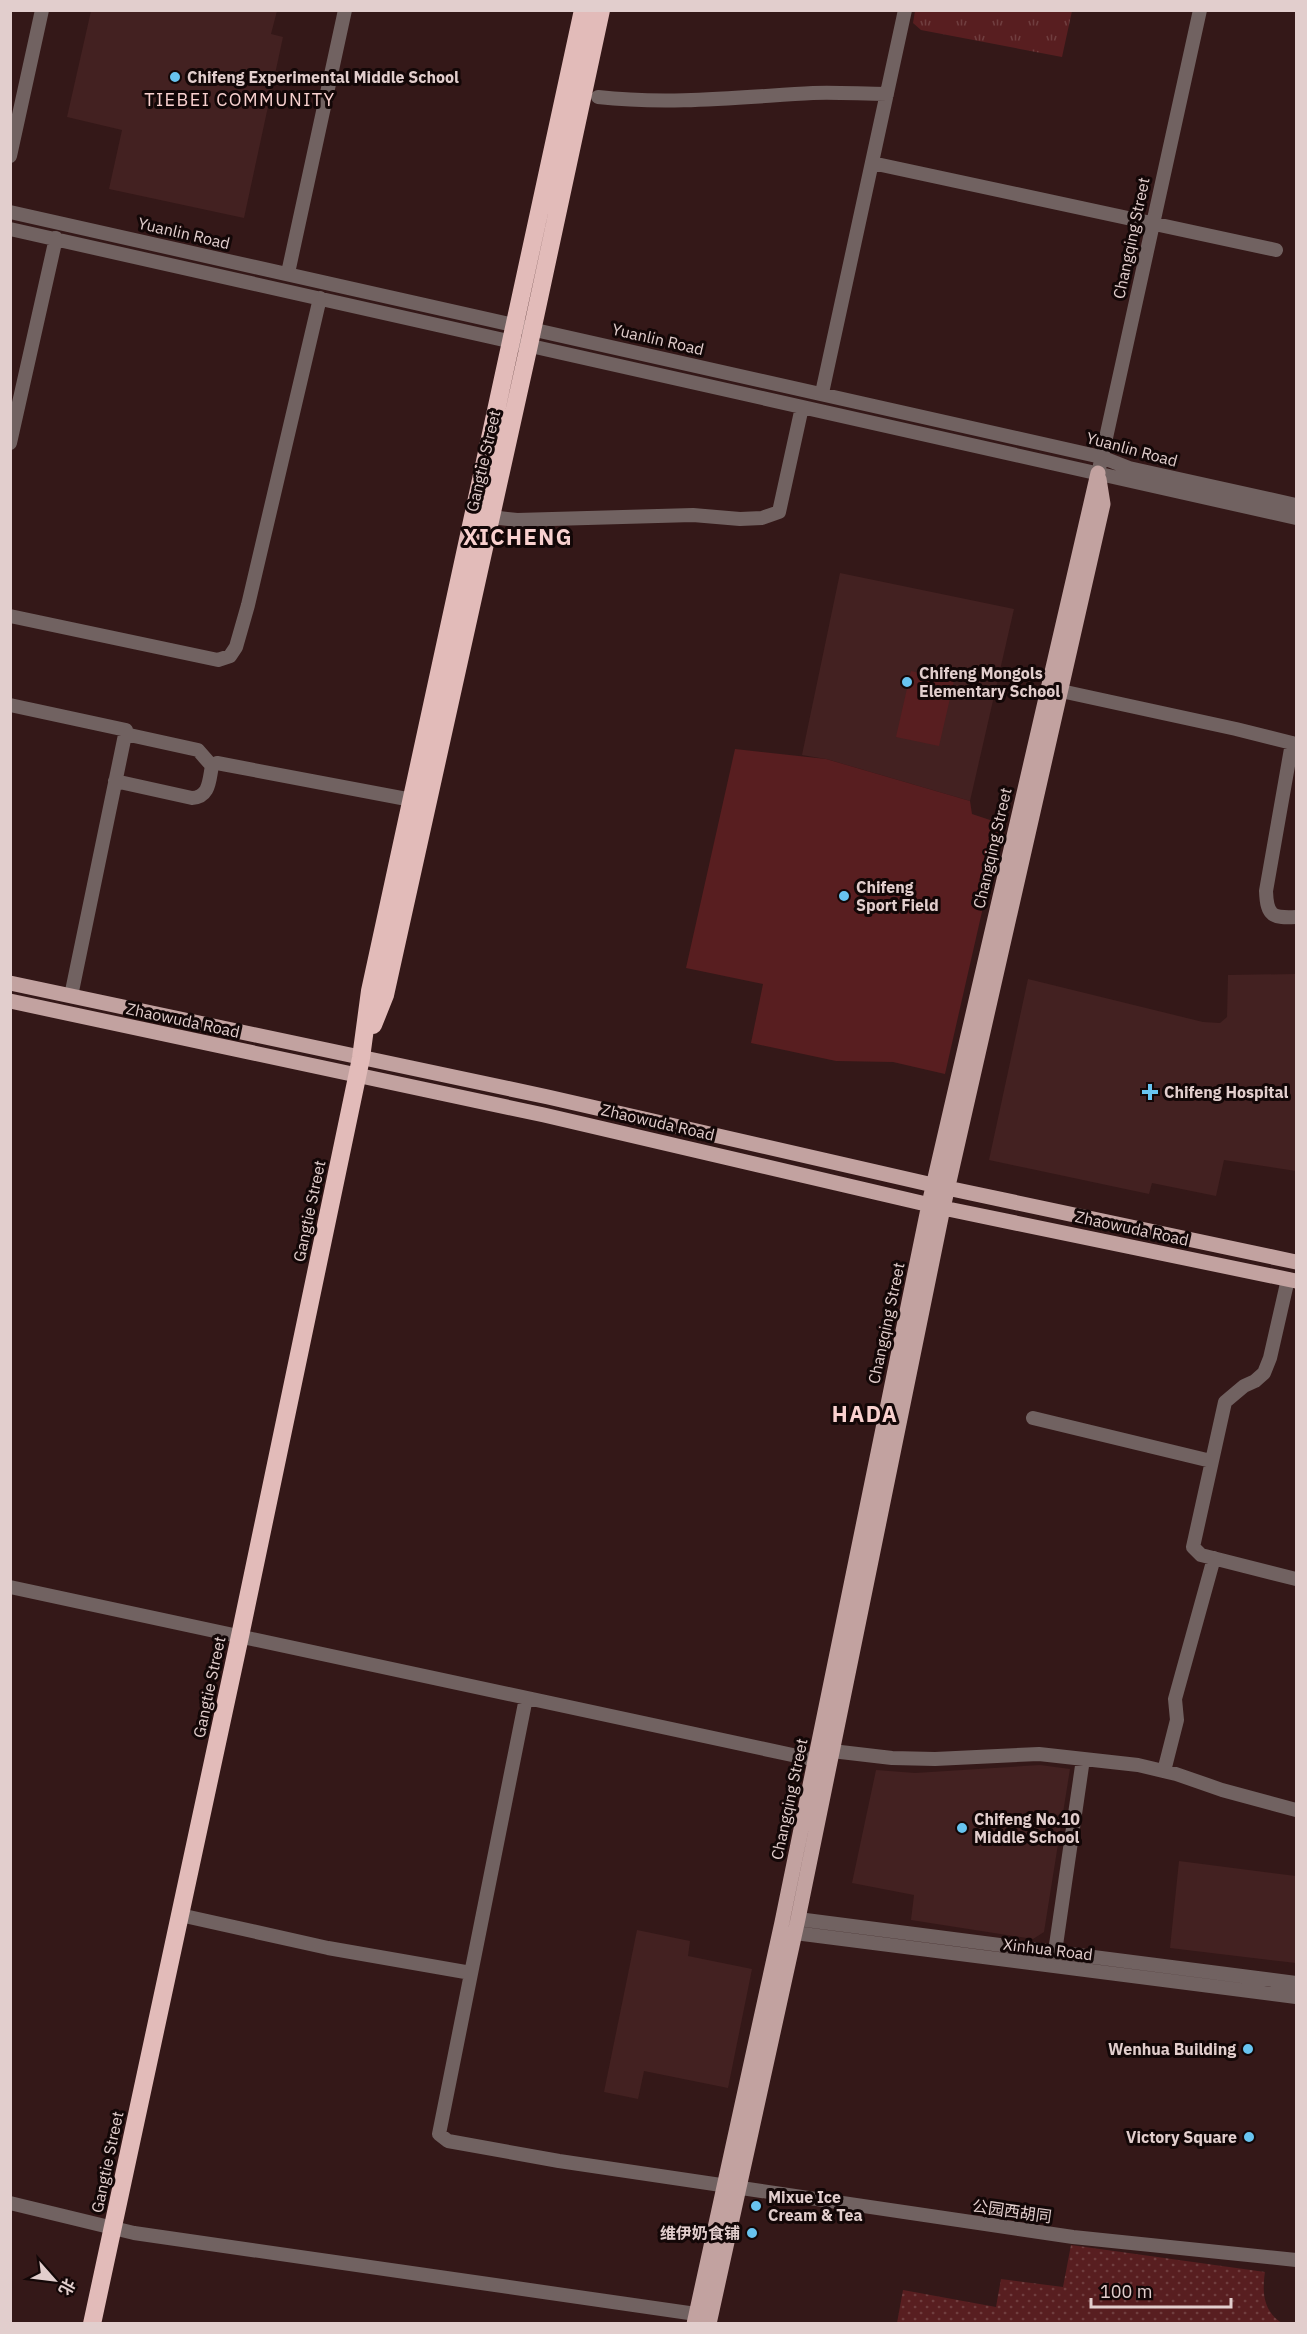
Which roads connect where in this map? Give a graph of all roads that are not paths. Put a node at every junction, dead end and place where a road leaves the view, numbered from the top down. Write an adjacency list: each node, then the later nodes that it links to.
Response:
1 (42, 10): 9 (street)
2 (345, 10): 16 (street)
3 (584, 10): 18 (highway, Gangtie Street)
4 (601, 10): 18 (highway, Gangtie Street)
5 (905, 10): 7 (street)
6 (1200, 10): 12 (street, Changqing Street)
7 (887, 94): 8 (street); 10 (street)
8 (598, 97)
9 (10, 156)
10 (872, 163): 12 (street); 19 (street)
11 (10, 212): 16 (street, Yuanlin Road)
12 (1152, 223): 15 (street); 22 (street, Changqing Street)
13 (10, 229): 14 (street, Yuanlin Road)
14 (56, 238): 17 (street, Yuanlin Road); 21 (street)
15 (1276, 250)
16 (288, 273): 18 (street, Yuanlin Road)
17 (320, 298): 18 (street, Yuanlin Road); 27 (street)
18 (522, 335): 19 (street, Yuanlin Road); 20 (street, Yuanlin Road); 25 (highway, Gangtie Street); 35 (highway, Gangtie Street)
19 (822, 393): 22 (street, Yuanlin Road)
20 (802, 407): 23 (street, Yuanlin Road); 25 (street)
21 (10, 443)
22 (1101, 457): 23 (street, Changqing Street); 24 (street, Yuanlin Road)
23 (1098, 473): 26 (street, Yuanlin Road); 28 (main road, Changqing Street); 41 (main road, Changqing Street)
24 (1296, 505)
25 (491, 517): 40 (highway, Gangtie Street)
26 (1296, 518)
27 (10, 616)
28 (1061, 691): 31 (street); 41 (main road, Changqing Street)
29 (10, 705): 30 (street)
30 (125, 734): 32 (street); 33 (street)
31 (1294, 744): 34 (street)
32 (212, 766): 33 (street); 35 (street)
33 (115, 781): 38 (street)
34 (1290, 795): 36 (street)
35 (412, 800): 40 (highway, Gangtie Street)
36 (1296, 917)
37 (10, 983): 38 (main road, Zhaowuda Road)
38 (71, 996): 40 (main road, Zhaowuda Road)
39 (10, 1001): 40 (main road, Zhaowuda Road)
40 (359, 1067): 41 (main road, Zhaowuda Road); 42 (main road, Zhaowuda Road); 50 (highway, Gangtie Street)
41 (940, 1187): 42 (main road, Changqing Street); 43 (main road, Zhaowuda Road)
42 (936, 1206): 44 (main road, Zhaowuda Road); 52 (main road, Changqing Street)
43 (1296, 1262)
44 (1292, 1280): 46 (street)
45 (1033, 1418): 46 (street)
46 (1211, 1461): 47 (street)
47 (1214, 1558): 48 (street); 54 (street)
48 (1296, 1579)
49 (10, 1587): 50 (street)
50 (240, 1636): 51 (street); 56 (highway, Gangtie Street)
51 (526, 1698): 52 (street); 59 (street)
52 (826, 1758): 53 (street); 57 (main road, Changqing Street); 62 (main road, Changqing Street)
53 (1083, 1759): 54 (street); 58 (street)
54 (1164, 1771): 55 (street)
55 (1296, 1810)
56 (180, 1915): 59 (street); 64 (highway, Gangtie Street)
57 (796, 1926): 58 (street, Xinhua Road); 61 (street, Xinhua Road); 62 (main road, Changqing Street)
58 (1055, 1952): 60 (street, Xinhua Road)
59 (471, 1972): 62 (street, 公园西胡同)
60 (1296, 1983)
61 (1296, 1997)
62 (732, 2186): 65 (street, 公园西胡同); 66 (main road, Changqing Street); 68 (main road, Changqing Street)
63 (10, 2203): 64 (street)
64 (113, 2228): 66 (street); 67 (highway, Gangtie Street)
65 (1296, 2260)
66 (695, 2319)
67 (92, 2324)
68 (709, 2324)

